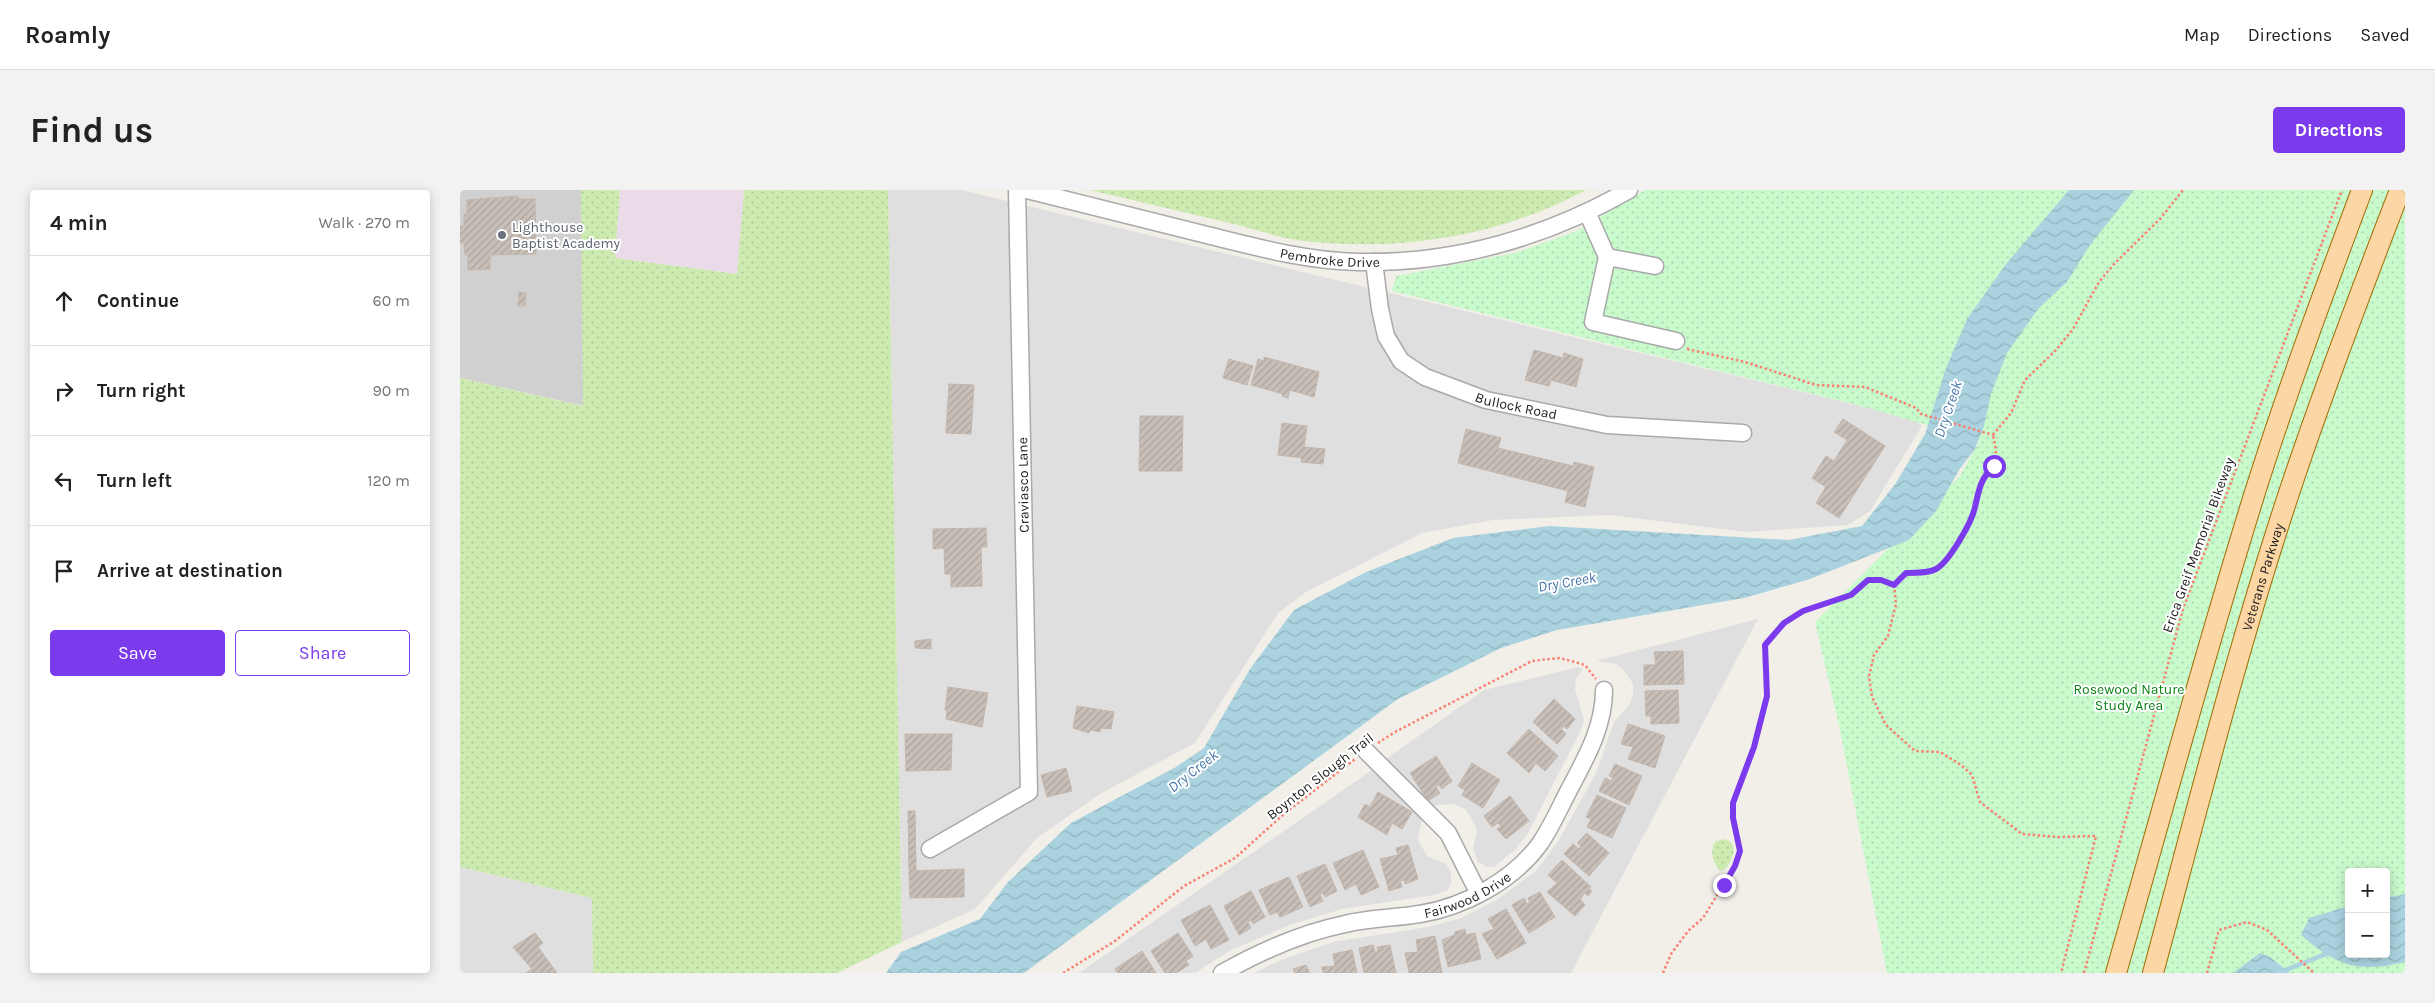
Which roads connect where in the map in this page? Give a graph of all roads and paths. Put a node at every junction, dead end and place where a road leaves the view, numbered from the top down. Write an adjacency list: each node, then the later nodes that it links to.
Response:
1 (1017, 190): 18 (street, Craviasco Lane)
2 (1027, 190): 10 (street, Pembroke Drive)
3 (1629, 190): 8 (street, Pembroke Drive)
4 (2183, 190): 14 (path)
5 (2342, 190): 20 (path, Erica Greif Memorial Bikeway)
6 (2362, 190): 25 (main road)
7 (2400, 190): 26 (main road, Veterans Parkway)
8 (1587, 212): 9 (street); 10 (street, Pembroke Drive)
9 (1607, 257): 11 (street); 12 (street)
10 (1374, 262): 13 (street, Bullock Road)
11 (1655, 266)
12 (1681, 345): 14 (path)
13 (1743, 432)
14 (1993, 435): 15 (path)
15 (1894, 585): 23 (path); 24 (path)
16 (1604, 690): 17 (path, Boynton Slough Trail); 19 (street, Fairwood Drive)
17 (1366, 751): 19 (street); 21 (path, Boynton Slough Trail)
18 (930, 849)
19 (1479, 894): 22 (street, Fairwood Drive)
20 (2084, 971)
21 (1063, 973)
22 (1222, 973)
23 (1663, 973)
24 (2061, 973)
25 (2116, 973)
26 (2153, 973)
27 (2207, 973): 28 (path)
28 (2314, 973)

